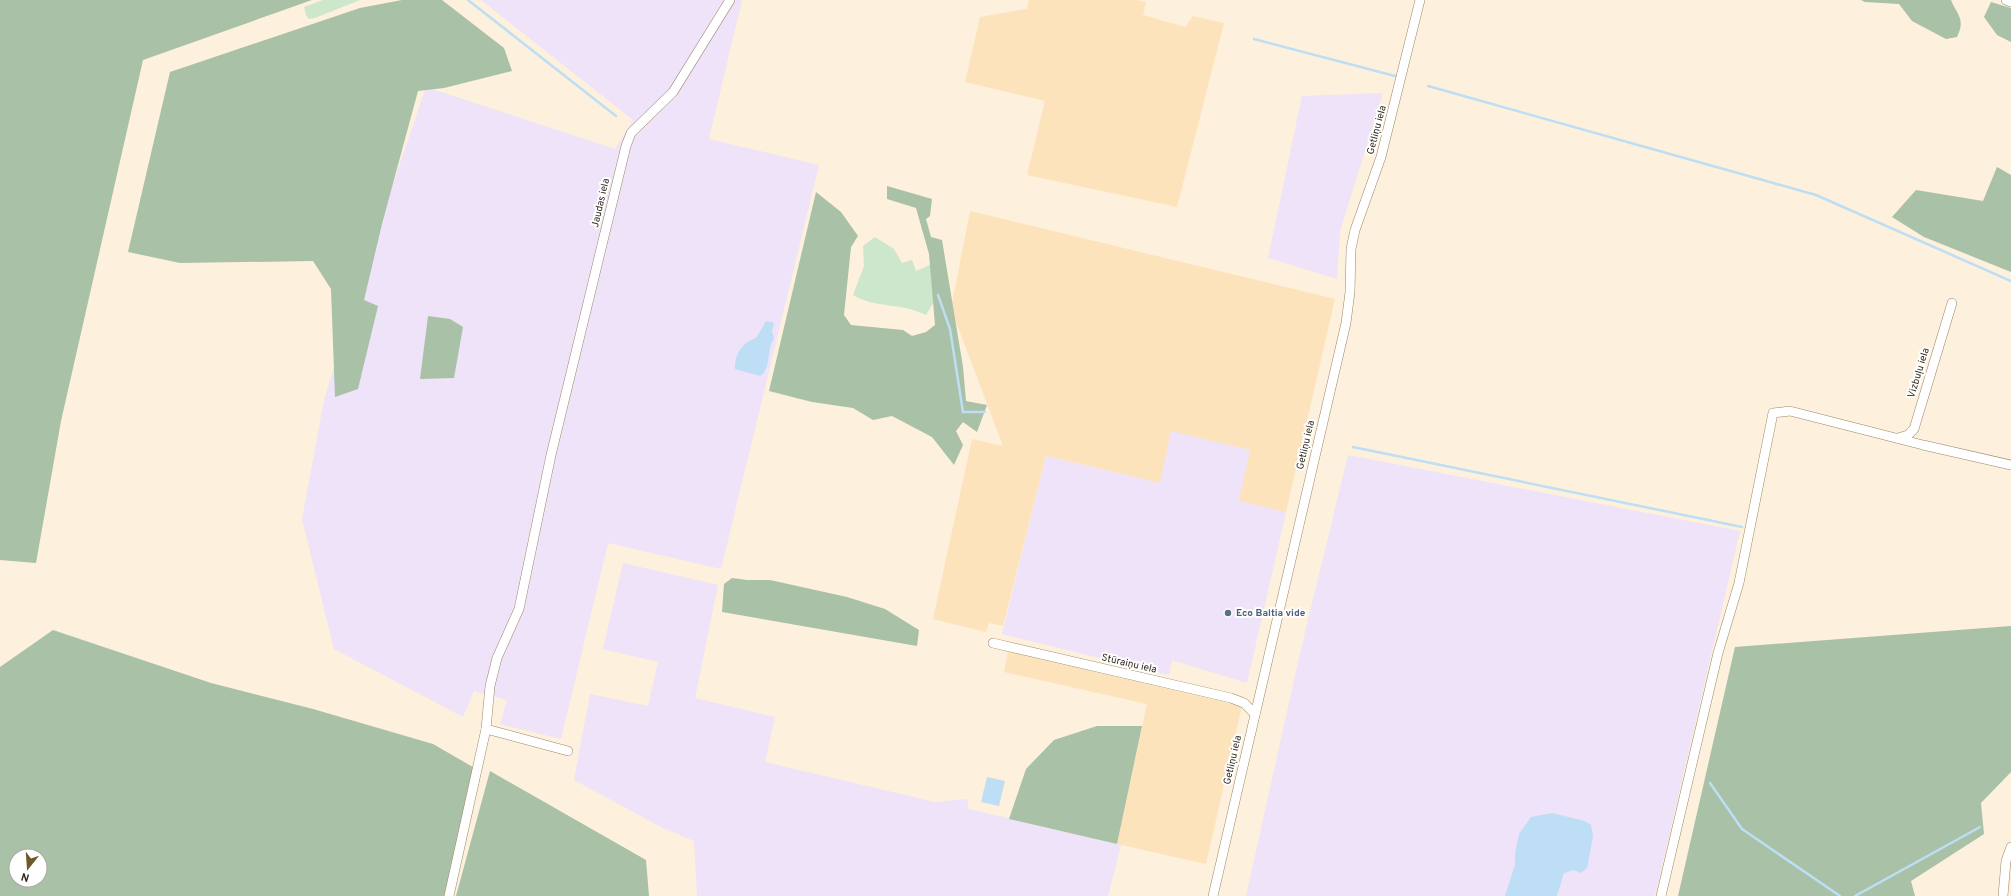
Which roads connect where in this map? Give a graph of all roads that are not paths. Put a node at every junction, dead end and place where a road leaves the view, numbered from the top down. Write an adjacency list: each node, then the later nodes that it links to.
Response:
1 (730, 0): 10 (street, Jaudas iela)
2 (1420, 0): 9 (street, Getliņu iela)
3 (2006, 0): 4 (street)
4 (2011, 2)
5 (1952, 303): 6 (street, Vizbuļu iela)
6 (1896, 439): 7 (street); 15 (street)
7 (2011, 465)
8 (994, 643): 9 (street, Stūraiņu iela)
9 (1255, 714): 14 (street, Getliņu iela)
10 (486, 729): 11 (street); 13 (street, Jaudas iela)
11 (568, 752)
12 (2011, 847): 16 (street)
13 (449, 896)
14 (1213, 896)
15 (1661, 896)
16 (2003, 896)

